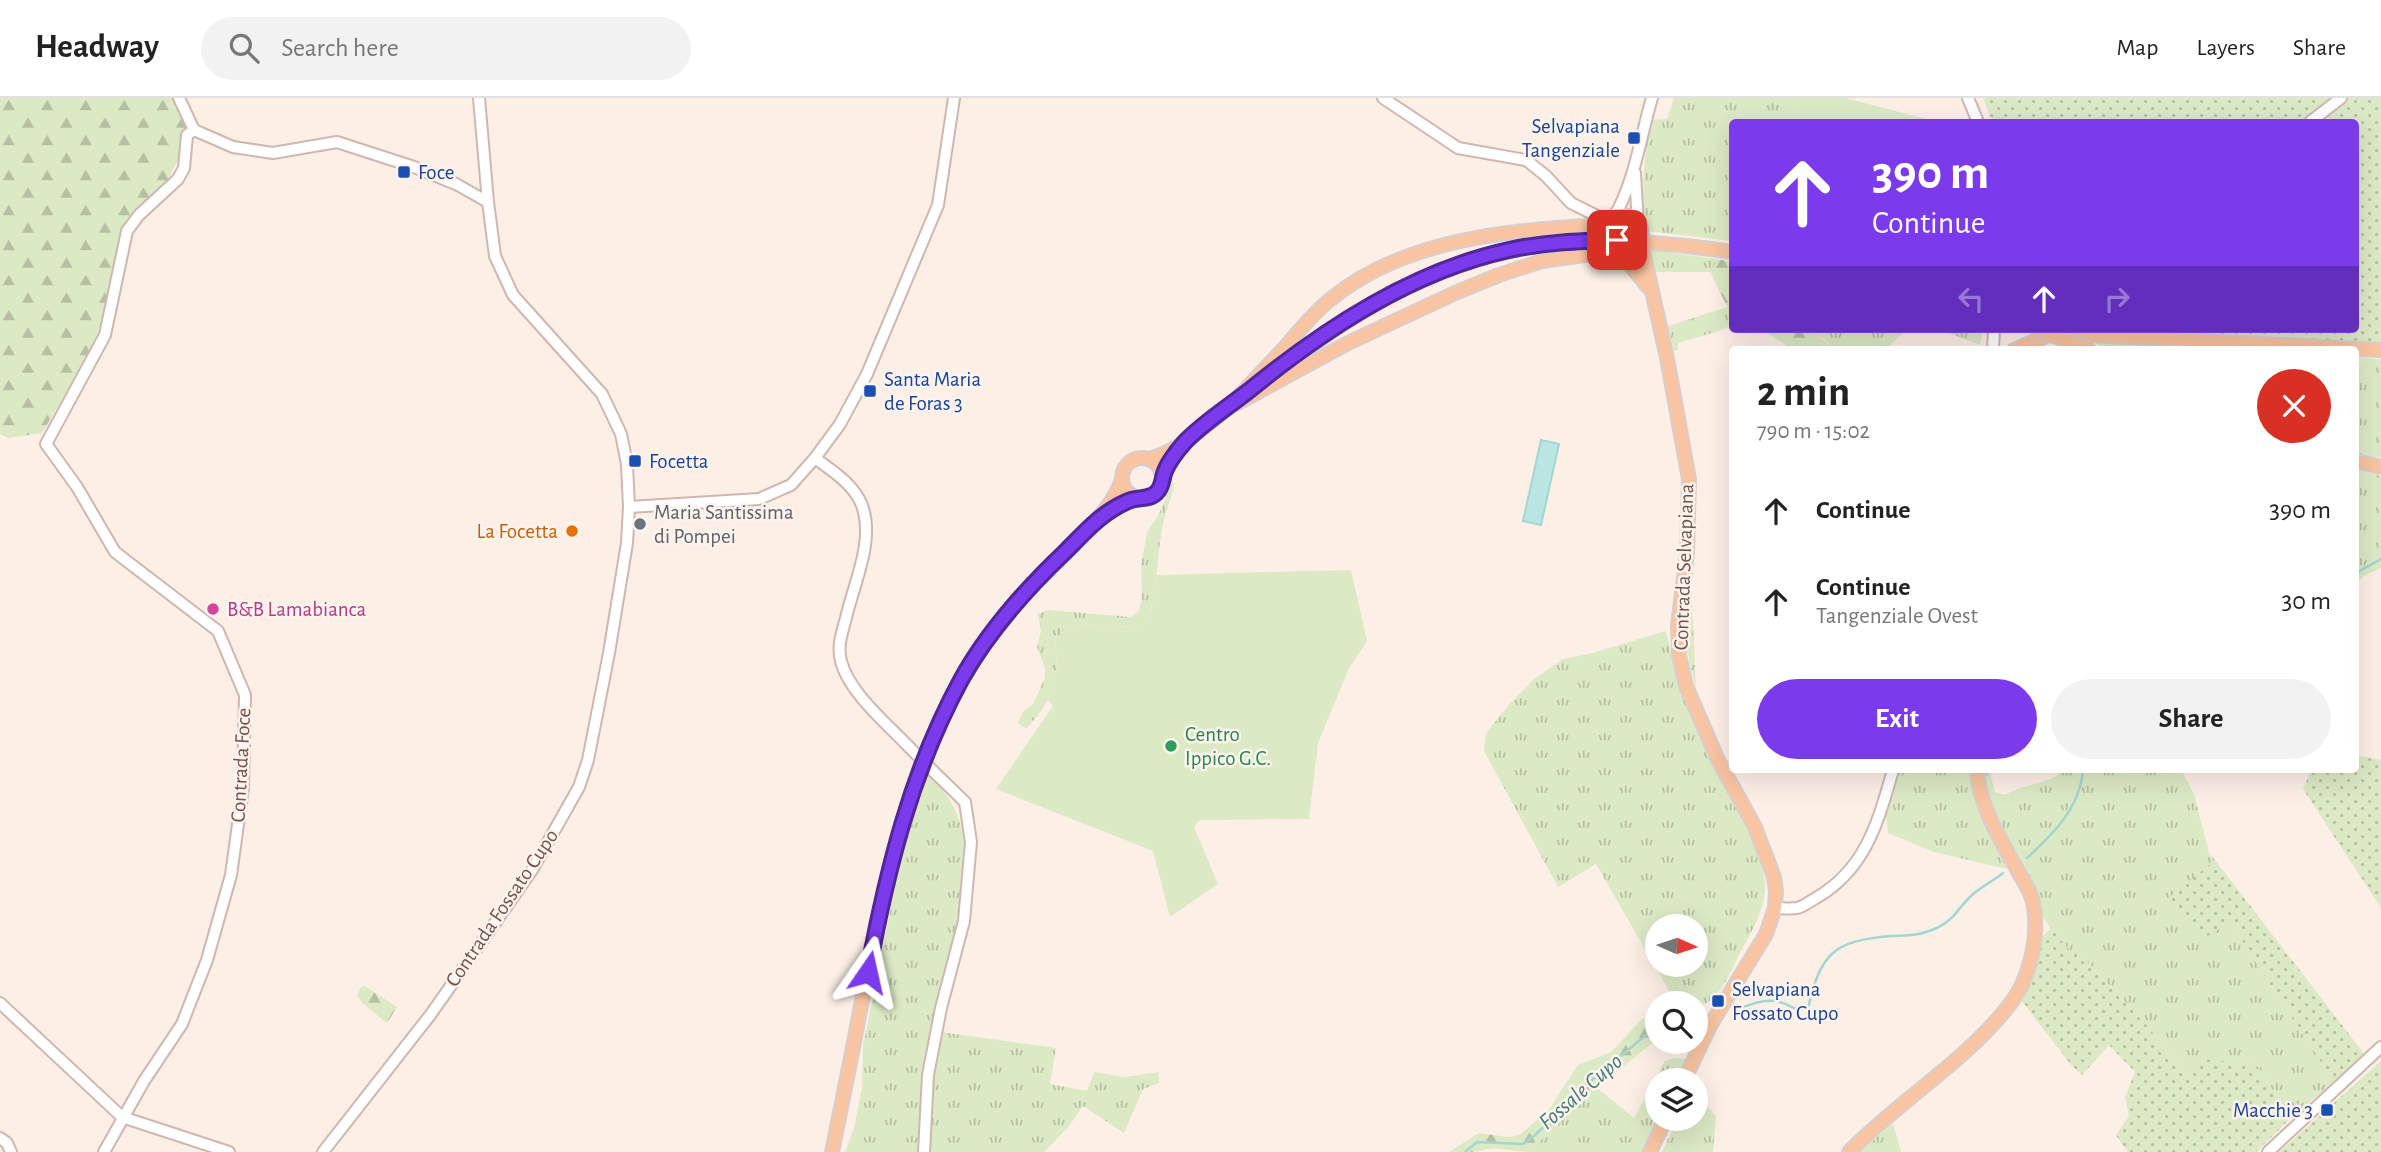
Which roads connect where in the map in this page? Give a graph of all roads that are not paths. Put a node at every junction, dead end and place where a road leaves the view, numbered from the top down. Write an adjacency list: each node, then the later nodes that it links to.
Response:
1 (179, 98): 10 (street)
2 (480, 98): 12 (street, Contrada Fossato Cupo)
3 (954, 98): 29 (street)
4 (1382, 98): 13 (street)
5 (1652, 98): 11 (street)
6 (1968, 98): 8 (street)
7 (2341, 98): 9 (street)
8 (1977, 119)
9 (2314, 119)
10 (194, 130): 12 (street); 44 (street, Contrada Foce)
11 (1635, 167): 13 (street); 14 (street)
12 (488, 202): 36 (street, Contrada Fossato Cupo)
13 (1608, 221): 14 (main road); 17 (main road); 27 (main road)
14 (1638, 225): 15 (main road)
15 (1641, 242): 17 (main road); 18 (main road, Contrada Selvapiana)
16 (1729, 252): 27 (main road, bridge)
17 (1615, 256): 18 (main road, Contrada Selvapiana); 27 (main road)
18 (1652, 293): 40 (main road, Contrada Selvapiana)
19 (2046, 333): 23 (main road, bridge)
20 (2053, 333): 22 (main road)
21 (2112, 333): 24 (main road)
22 (2023, 346)
23 (2081, 346)
24 (2318, 346)
25 (2359, 349): 26 (main road)
26 (2381, 350)
27 (1229, 407): 28 (main road)
28 (1185, 442): 30 (main road); 33 (main road)
29 (815, 458): 36 (street); 52 (street, bridge)
30 (1149, 459): 33 (main road); 34 (main road)
31 (2359, 462): 32 (main road)
32 (2381, 467)
33 (1163, 476): 35 (main road)
34 (1122, 480): 35 (main road); 37 (main road)
35 (1136, 498): 37 (main road)
36 (629, 508): 50 (street, Contrada Fossato Cupo)
37 (1099, 517): 51 (main road)
38 (1892, 773): 40 (street)
39 (1978, 773): 54 (main road)
40 (1775, 908): 43 (main road, Contrada Selvapiana)
41 (0, 1003): 44 (street)
42 (2381, 1048): 55 (street)
43 (1691, 1068)
44 (122, 1116): 48 (street); 49 (street)
45 (1660, 1131): 53 (main road)
46 (0, 1138): 47 (street)
47 (11, 1152)
48 (104, 1152)
49 (229, 1152)
50 (323, 1152)
51 (832, 1152)
52 (924, 1152)
53 (1650, 1152)
54 (1849, 1152)
55 (2268, 1152)

